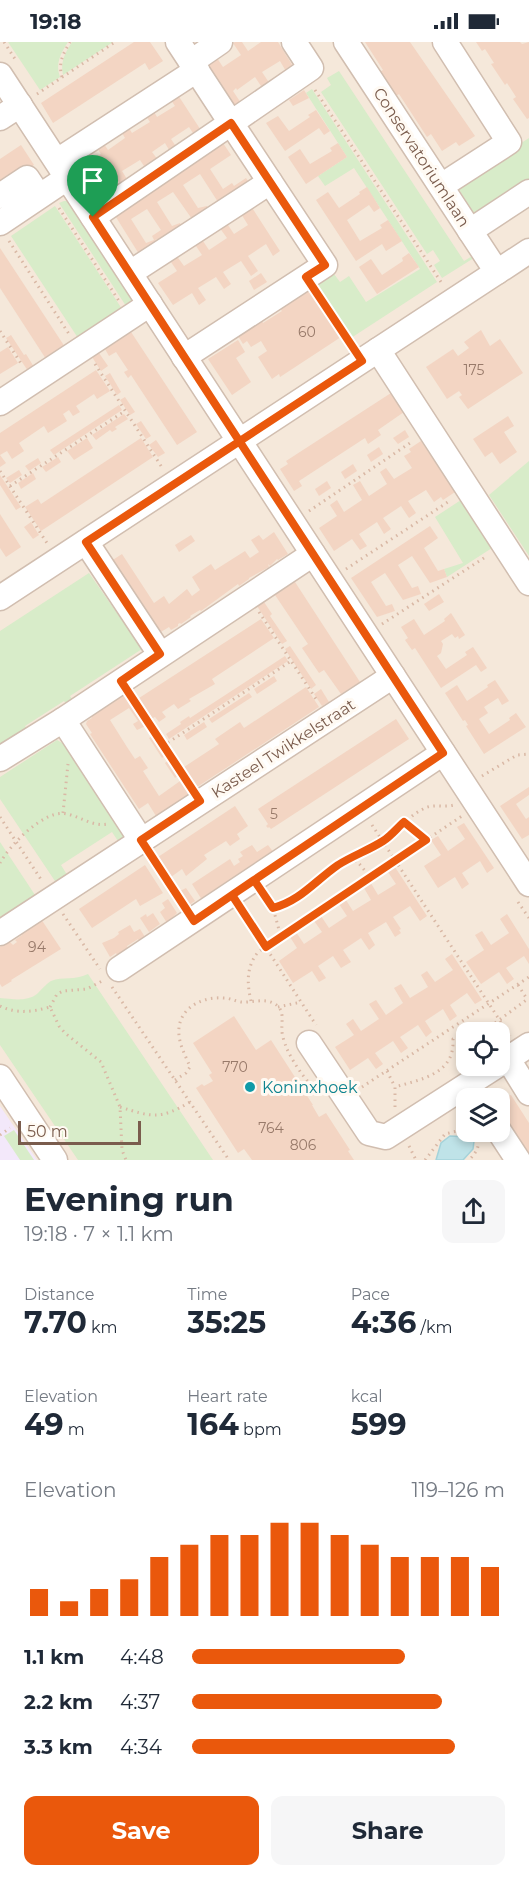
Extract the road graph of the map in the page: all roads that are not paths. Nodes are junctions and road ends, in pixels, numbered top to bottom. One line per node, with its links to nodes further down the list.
1 (220, 42): 5 (street)
2 (294, 42): 8 (street)
3 (346, 42): 11 (street, Conservatoriumlaan)
4 (445, 42): 11 (street)
5 (189, 58): 8 (street); 9 (street)
6 (0, 75): 7 (street)
7 (10, 112): 9 (street)
8 (231, 123): 10 (street); 14 (street)
9 (53, 182): 13 (street); 14 (street); 15 (street)
10 (270, 182): 19 (street); 22 (street)
11 (441, 186): 16 (street, Conservatoriumlaan)
12 (529, 192): 16 (street)
13 (0, 196)
14 (93, 217): 19 (street)
15 (3, 230)
16 (470, 231): 18 (street, Conservatoriumlaan)
17 (529, 251): 18 (street)
18 (497, 272): 21 (street)
19 (130, 273): 20 (street)
20 (140, 311): 22 (street); 23 (street)
21 (370, 355): 24 (street); 27 (street)
22 (184, 357): 24 (street)
23 (0, 403)
24 (239, 441): 25 (street); 26 (street)
25 (86, 542): 28 (street); 29 (street)
26 (313, 554): 29 (street); 30 (street)
27 (529, 583)
28 (3, 590)
29 (160, 654): 31 (street)
30 (393, 676): 32 (street); 34 (street, Kasteel Twikkelstraat)
31 (63, 720): 33 (street); 34 (street)
32 (443, 753): 35 (street); 37 (street)
33 (0, 759)
34 (141, 840): 36 (street, Kasteel Twikkelstraat)
35 (529, 884)
36 (0, 933)
37 (119, 969)
38 (309, 1043): 43 (street)
39 (511, 1057): 41 (street); 42 (street)
40 (0, 1077): 45 (street)
41 (475, 1088)
42 (529, 1093)
43 (456, 1100)
44 (506, 1142): 46 (street)
45 (55, 1160)
46 (518, 1160)

